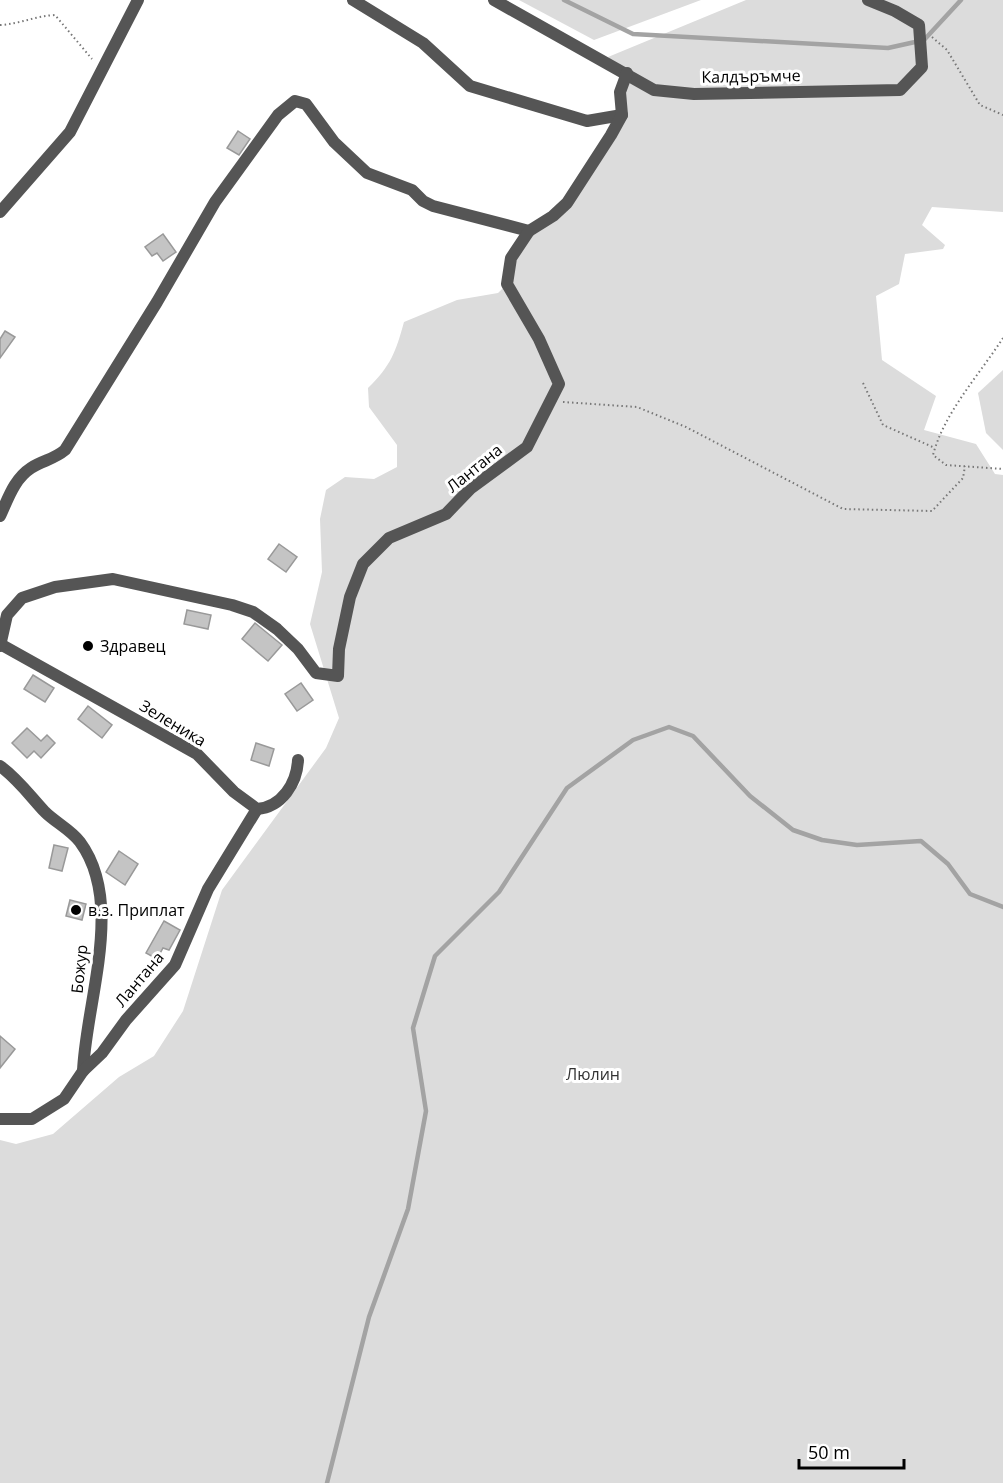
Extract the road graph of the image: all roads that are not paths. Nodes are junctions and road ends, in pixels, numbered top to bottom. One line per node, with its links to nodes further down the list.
1 (138, 0): 7 (street)
2 (352, 0): 6 (street)
3 (494, 0): 5 (street, Калдъръмче)
4 (868, 0): 5 (street, Калдъръмче)
5 (627, 73): 6 (street)
6 (622, 115): 8 (street)
7 (0, 212)
8 (529, 231): 9 (street); 11 (street)
9 (559, 384): 10 (street); 12 (street, Лантана)
10 (560, 402)
11 (0, 516)
12 (1, 645): 15 (street, Зеленика)
13 (298, 760): 15 (street)
14 (0, 766): 16 (street, Божур)
15 (257, 809): 16 (street, Лантана)
16 (83, 1071): 17 (street, Лантана)
17 (0, 1119)

